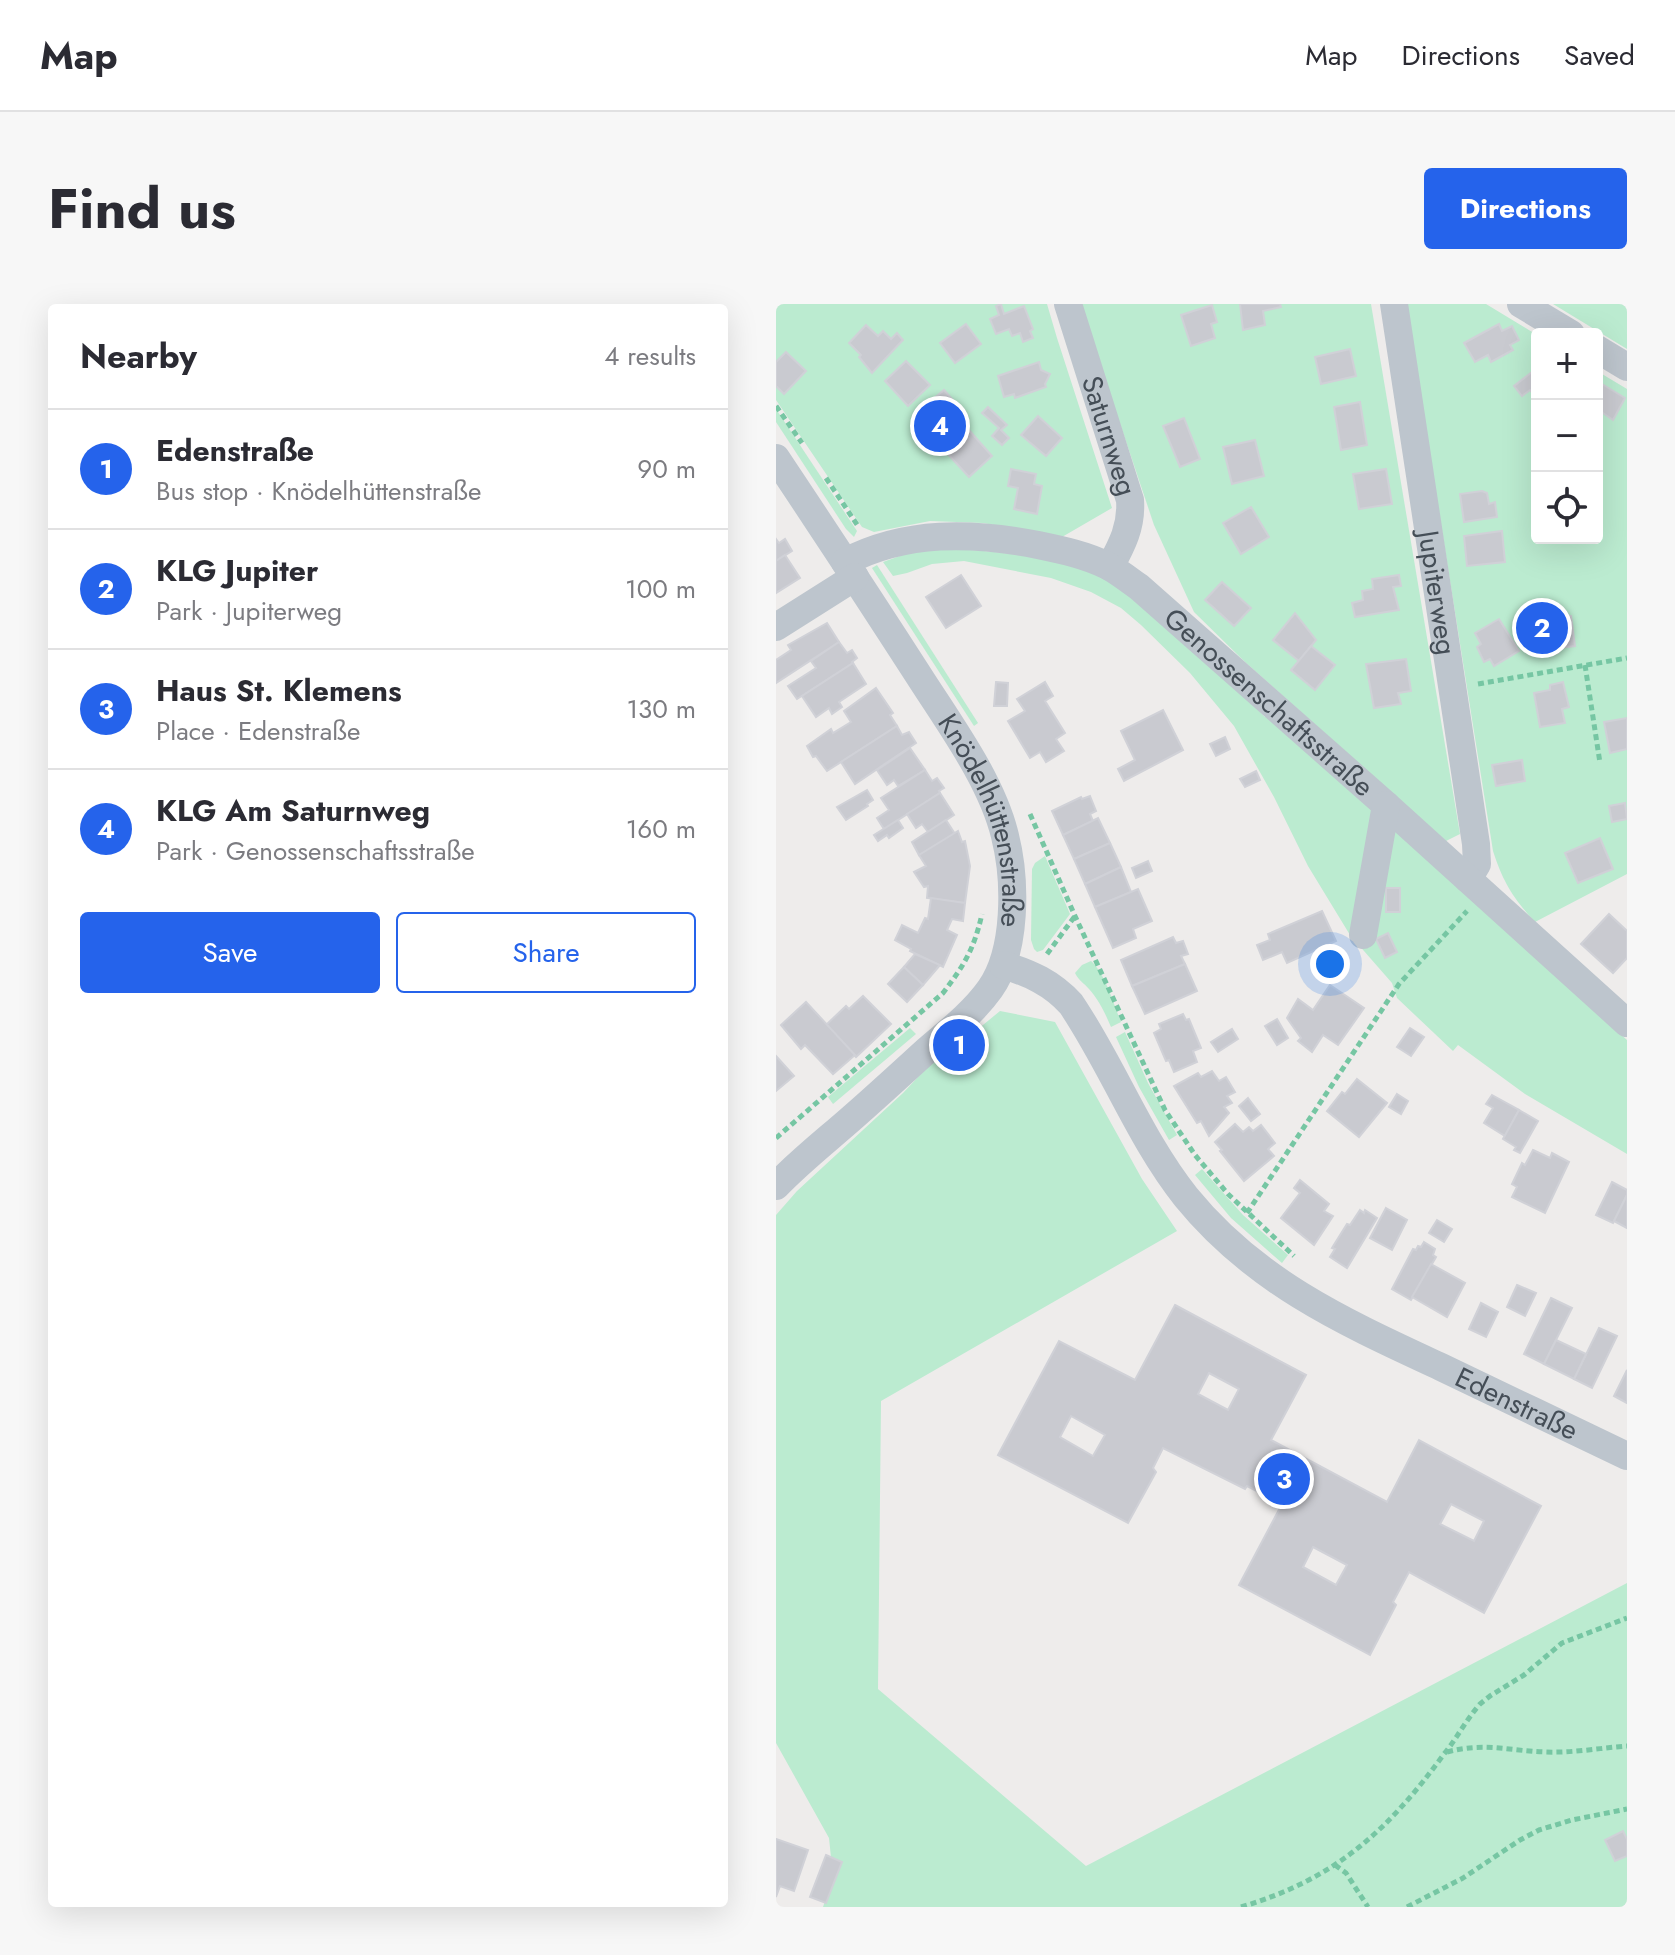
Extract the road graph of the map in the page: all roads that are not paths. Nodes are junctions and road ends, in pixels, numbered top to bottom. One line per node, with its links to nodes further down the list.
1 (1068, 304): 8 (street, Saturnweg)
2 (1394, 304): 12 (street, Jupiterweg)
3 (1521, 304): 4 (street)
4 (1561, 328)
5 (1603, 353): 6 (street)
6 (1627, 367)
7 (776, 458): 9 (street, Knödelhüttenstraße)
8 (1110, 567): 9 (street, Genossenschaftsstraße); 11 (street, Genossenschaftsstraße)
9 (850, 570): 10 (street, Genossenschaftsstraße); 14 (street, Knödelhüttenstraße)
10 (776, 627)
11 (1386, 805): 12 (street, Genossenschaftsstraße); 13 (street)
12 (1476, 886): 15 (street, Genossenschaftsstraße)
13 (1363, 935)
14 (1003, 965): 16 (street, Knödelhüttenstraße); 17 (street, Edenstraße)
15 (1627, 1023)
16 (776, 1186)
17 (1627, 1456)

